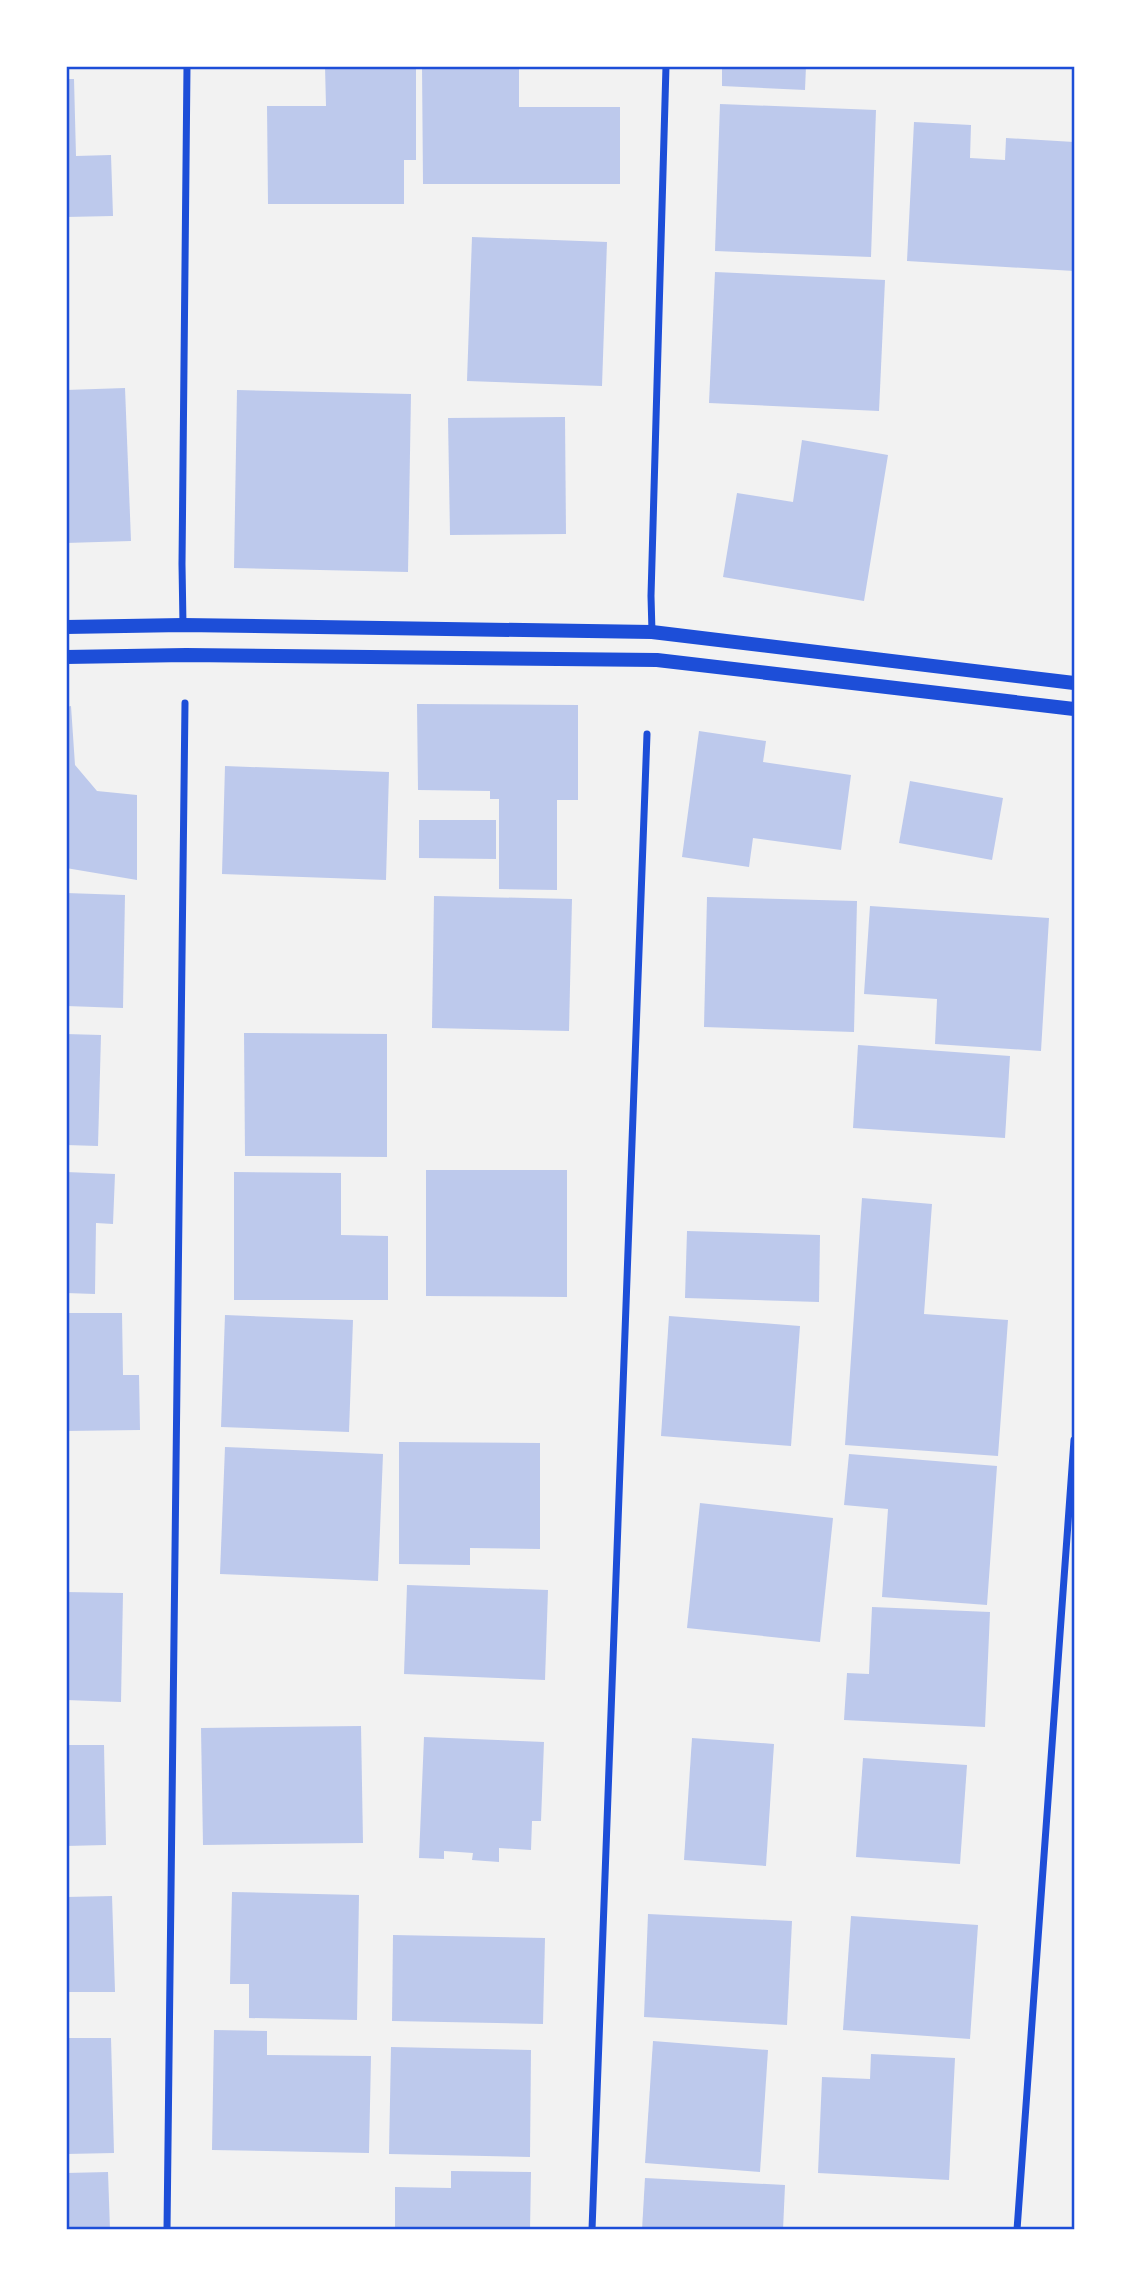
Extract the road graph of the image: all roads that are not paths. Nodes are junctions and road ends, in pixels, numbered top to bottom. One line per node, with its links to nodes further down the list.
1 (187, 66): 3 (street)
2 (666, 66): 5 (street)
3 (184, 625): 4 (main road); 5 (main road)
4 (66, 627)
5 (652, 632): 7 (main road)
6 (66, 657): 9 (main road)
7 (1074, 683)
8 (185, 703): 12 (street)
9 (1074, 709)
10 (646, 734): 13 (street)
11 (1074, 1440): 14 (street)
12 (167, 2230)
13 (592, 2230)
14 (1017, 2230)

